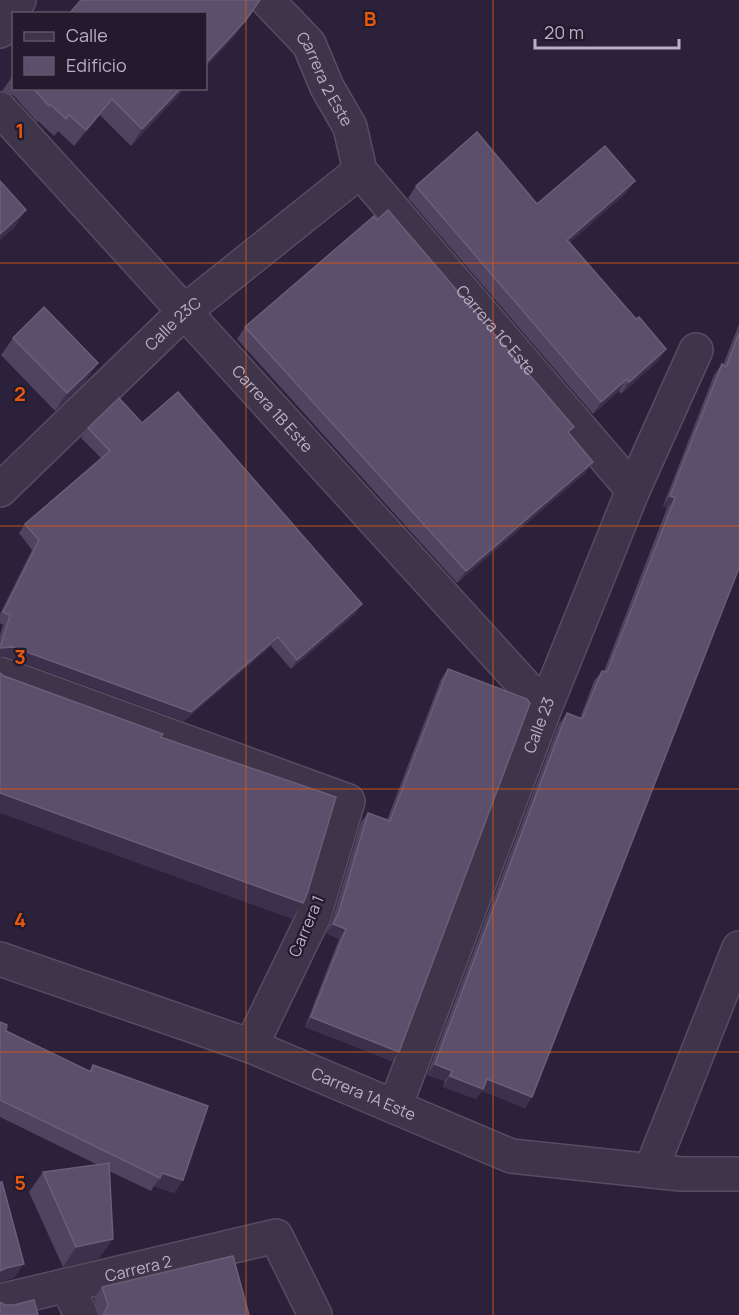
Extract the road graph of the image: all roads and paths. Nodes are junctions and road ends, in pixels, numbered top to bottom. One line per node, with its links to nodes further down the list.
1 (19, 0): 3 (street)
2 (267, 0): 5 (street, Carrera 2 Este)
3 (0, 31)
4 (0, 109): 6 (street, Carrera 1B Este)
5 (360, 171): 6 (street, Calle 23C); 9 (street, Carrera 1C Este)
6 (185, 311): 8 (street, Calle 23C); 11 (street, Carrera 1B Este)
7 (696, 350): 9 (street, Calle 23)
8 (0, 490)
9 (633, 490): 11 (street, Calle 23)
10 (0, 674): 14 (street, Carrera 1)
11 (545, 708): 15 (street, Calle 23)
12 (739, 948): 16 (street)
13 (0, 959): 14 (street, Carrera 1A Este)
14 (250, 1046): 15 (street, Carrera 1A Este)
15 (395, 1107): 16 (street, Carrera 1A Este)
16 (651, 1170): 17 (street, Carrera 1A Este)
17 (739, 1174)
18 (67, 1285): 19 (street, Carrera 2); 20 (street); 21 (street, Carrera 2)
19 (0, 1301)
20 (81, 1315)
21 (315, 1315)

